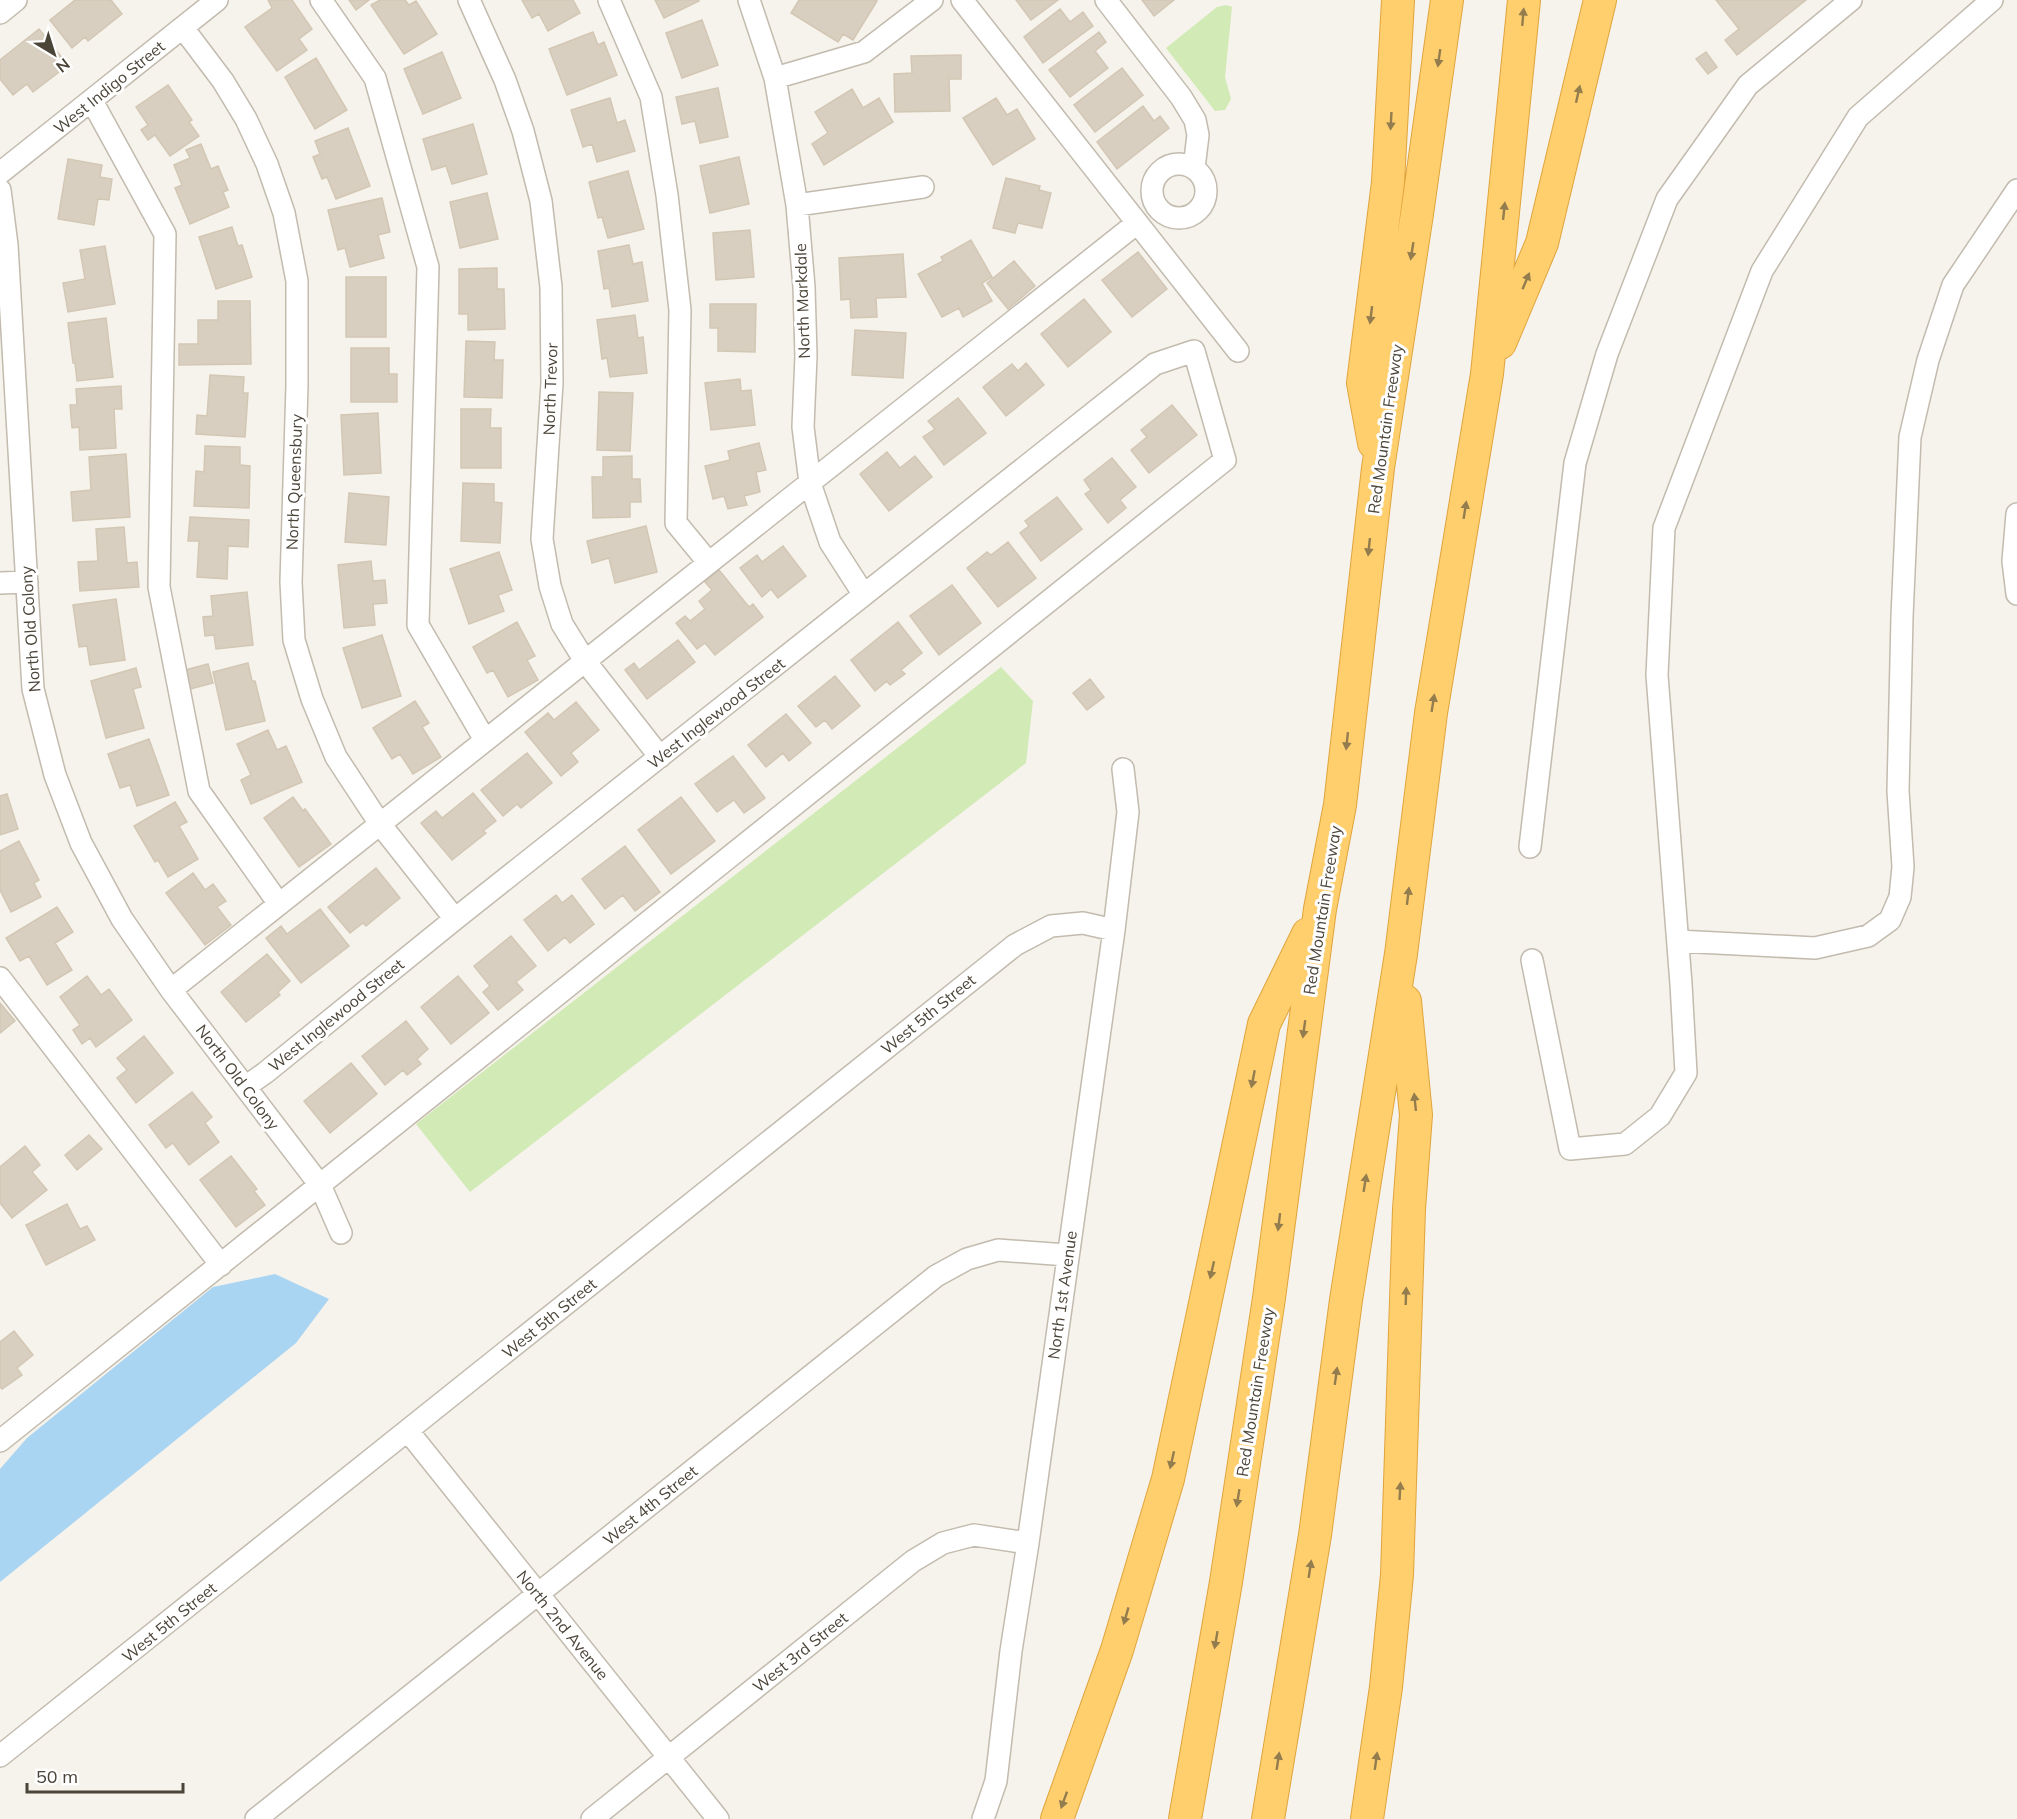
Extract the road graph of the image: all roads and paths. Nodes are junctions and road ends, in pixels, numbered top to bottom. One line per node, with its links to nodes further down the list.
1 (16, 0): 16 (street)
2 (217, 0): 17 (street, West Indigo Street)
3 (321, 0): 38 (street)
4 (469, 0): 37 (street, North Trevor)
5 (609, 0): 32 (street)
6 (749, 0): 18 (street, North Markdale)
7 (932, 0): 18 (street)
8 (962, 0): 26 (street)
9 (1106, 0): 20 (street)
10 (1398, 0): 29 (highway, one-way to 29)
11 (1447, 0): 29 (highway, Red Mountain Freeway, one-way to 29)
12 (1524, 0): 28 (highway, one-way to 12)
13 (1600, 0): 28 (highway, one-way to 13)
14 (1851, 0): 42 (street)
15 (1992, 0): 47 (street)
16 (0, 13)
17 (183, 28): 19 (street, West Indigo Street); 41 (street, North Queensbury)
18 (775, 78): 25 (street, North Markdale)
19 (92, 101): 21 (street, West Indigo Street); 43 (street)
20 (1194, 168)
21 (0, 173)
22 (923, 187): 25 (street)
23 (0, 190): 33 (street, North Old Colony)
24 (2017, 190): 47 (street)
25 (797, 206): 30 (street, North Markdale)
26 (1137, 223): 27 (street); 30 (street)
27 (1238, 351)
28 (1487, 374): 48 (highway, one-way to 28)
29 (1378, 468): 44 (highway, Red Mountain Freeway, one-way to 44)
30 (810, 483): 32 (street); 36 (street, North Markdale)
31 (2017, 514): 35 (street)
32 (709, 563): 37 (street)
33 (27, 582): 34 (street); 51 (street, North Old Colony)
34 (0, 583)
35 (2017, 594)
36 (864, 595): 39 (street, West Inglewood Street); 53 (street, West Inglewood Street)
37 (585, 661): 38 (street); 39 (street, North Trevor)
38 (485, 740): 41 (street)
39 (660, 757): 45 (street, West Inglewood Street)
40 (1123, 769): 46 (street, North 1st Avenue)
41 (380, 824): 43 (street); 45 (street, North Queensbury)
42 (1530, 847)
43 (279, 904): 51 (street)
44 (1320, 909): 67 (highway, one-way to 67); 68 (highway, Red Mountain Freeway, one-way to 68)
45 (455, 918): 52 (street, West Inglewood Street)
46 (1114, 930): 55 (street, North 1st Avenue); 57 (street, West 5th Street)
47 (1678, 941): 49 (street)
48 (1401, 954): 69 (highway, one-way to 48); 70 (highway, one-way to 48)
49 (1532, 960)
50 (0, 978): 56 (street)
51 (171, 990): 52 (street, North Old Colony)
52 (245, 1087): 53 (street, North Old Colony)
53 (320, 1185): 54 (street, North Old Colony); 56 (street)
54 (341, 1233)
55 (1068, 1255): 59 (street, North 1st Avenue); 60 (street, West 4th Street)
56 (221, 1265): 58 (street)
57 (408, 1431): 60 (street, North 2nd Avenue); 61 (street, West 5th Street)
58 (0, 1441)
59 (1028, 1543): 62 (street, West 3rd Street); 66 (street, North 1st Avenue)
60 (538, 1594): 62 (street, North 2nd Avenue); 63 (street, West 4th Street)
61 (0, 1756)
62 (669, 1758): 64 (street, West 3rd Street); 65 (street, North 2nd Avenue)
63 (256, 1819)
64 (592, 1819)
65 (718, 1819)
66 (984, 1819)
67 (1057, 1819)
68 (1185, 1819)
69 (1268, 1819)
70 (1367, 1819)

